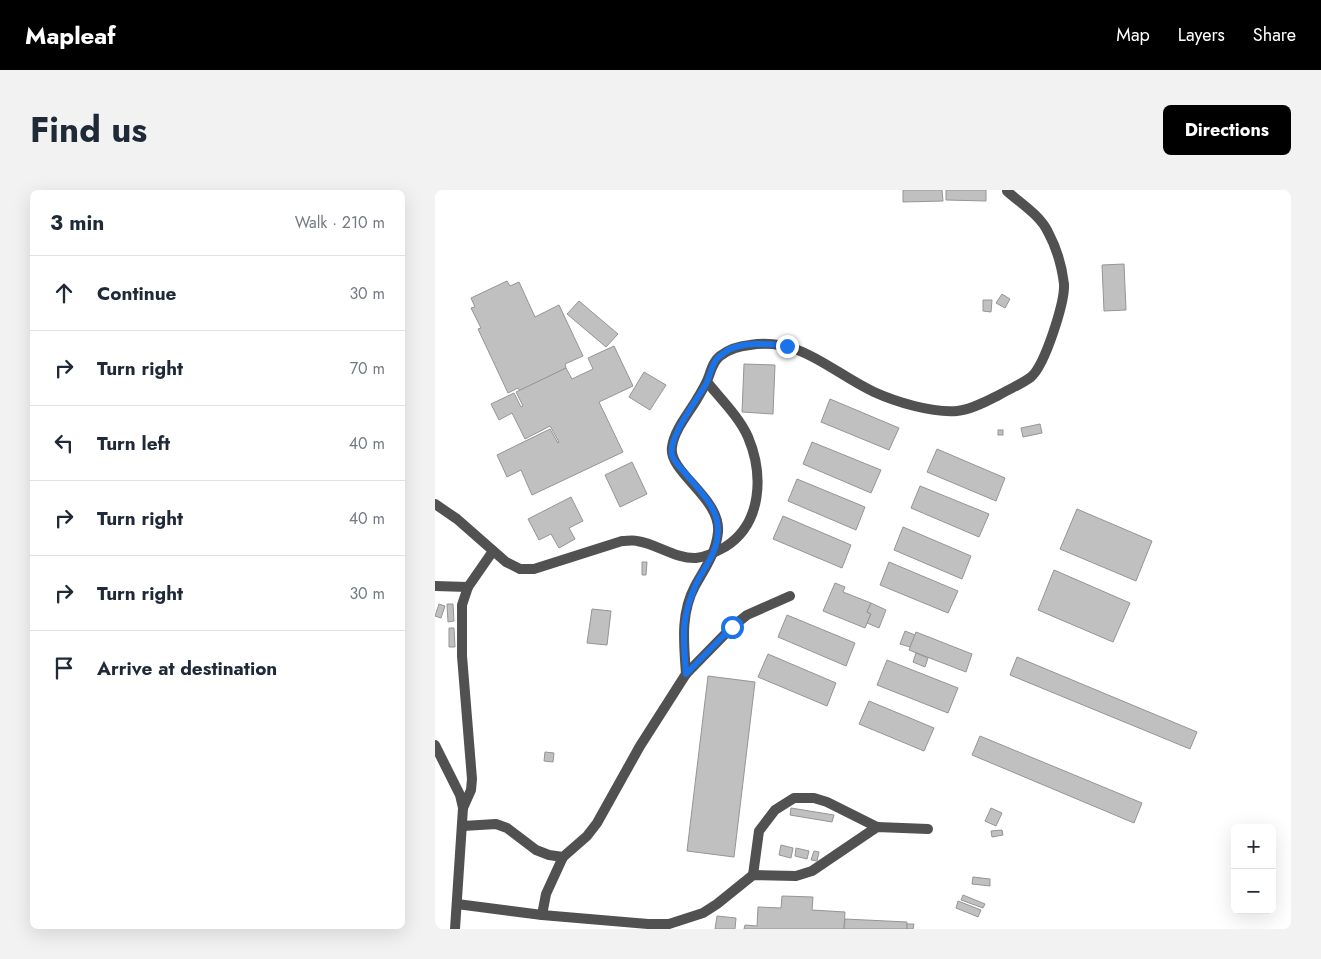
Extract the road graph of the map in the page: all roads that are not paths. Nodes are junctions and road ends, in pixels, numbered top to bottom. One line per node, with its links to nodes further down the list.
1 (1007, 191): 2 (street)
2 (707, 382): 5 (street); 5 (street)
3 (435, 504): 4 (street)
4 (493, 551): 5 (street); 7 (street)
5 (714, 553): 9 (street)
6 (435, 586): 7 (street)
7 (468, 587): 11 (street)
8 (790, 596): 9 (street)
9 (686, 674): 15 (street)
10 (435, 745): 11 (street)
11 (463, 808): 12 (street)
12 (463, 826): 15 (street); 17 (street)
13 (877, 827): 14 (street); 16 (street); 16 (street)
14 (928, 829)
15 (563, 857): 18 (street)
16 (753, 875): 18 (street)
17 (457, 904): 18 (street); 19 (street)
18 (542, 915)
19 (455, 929)

